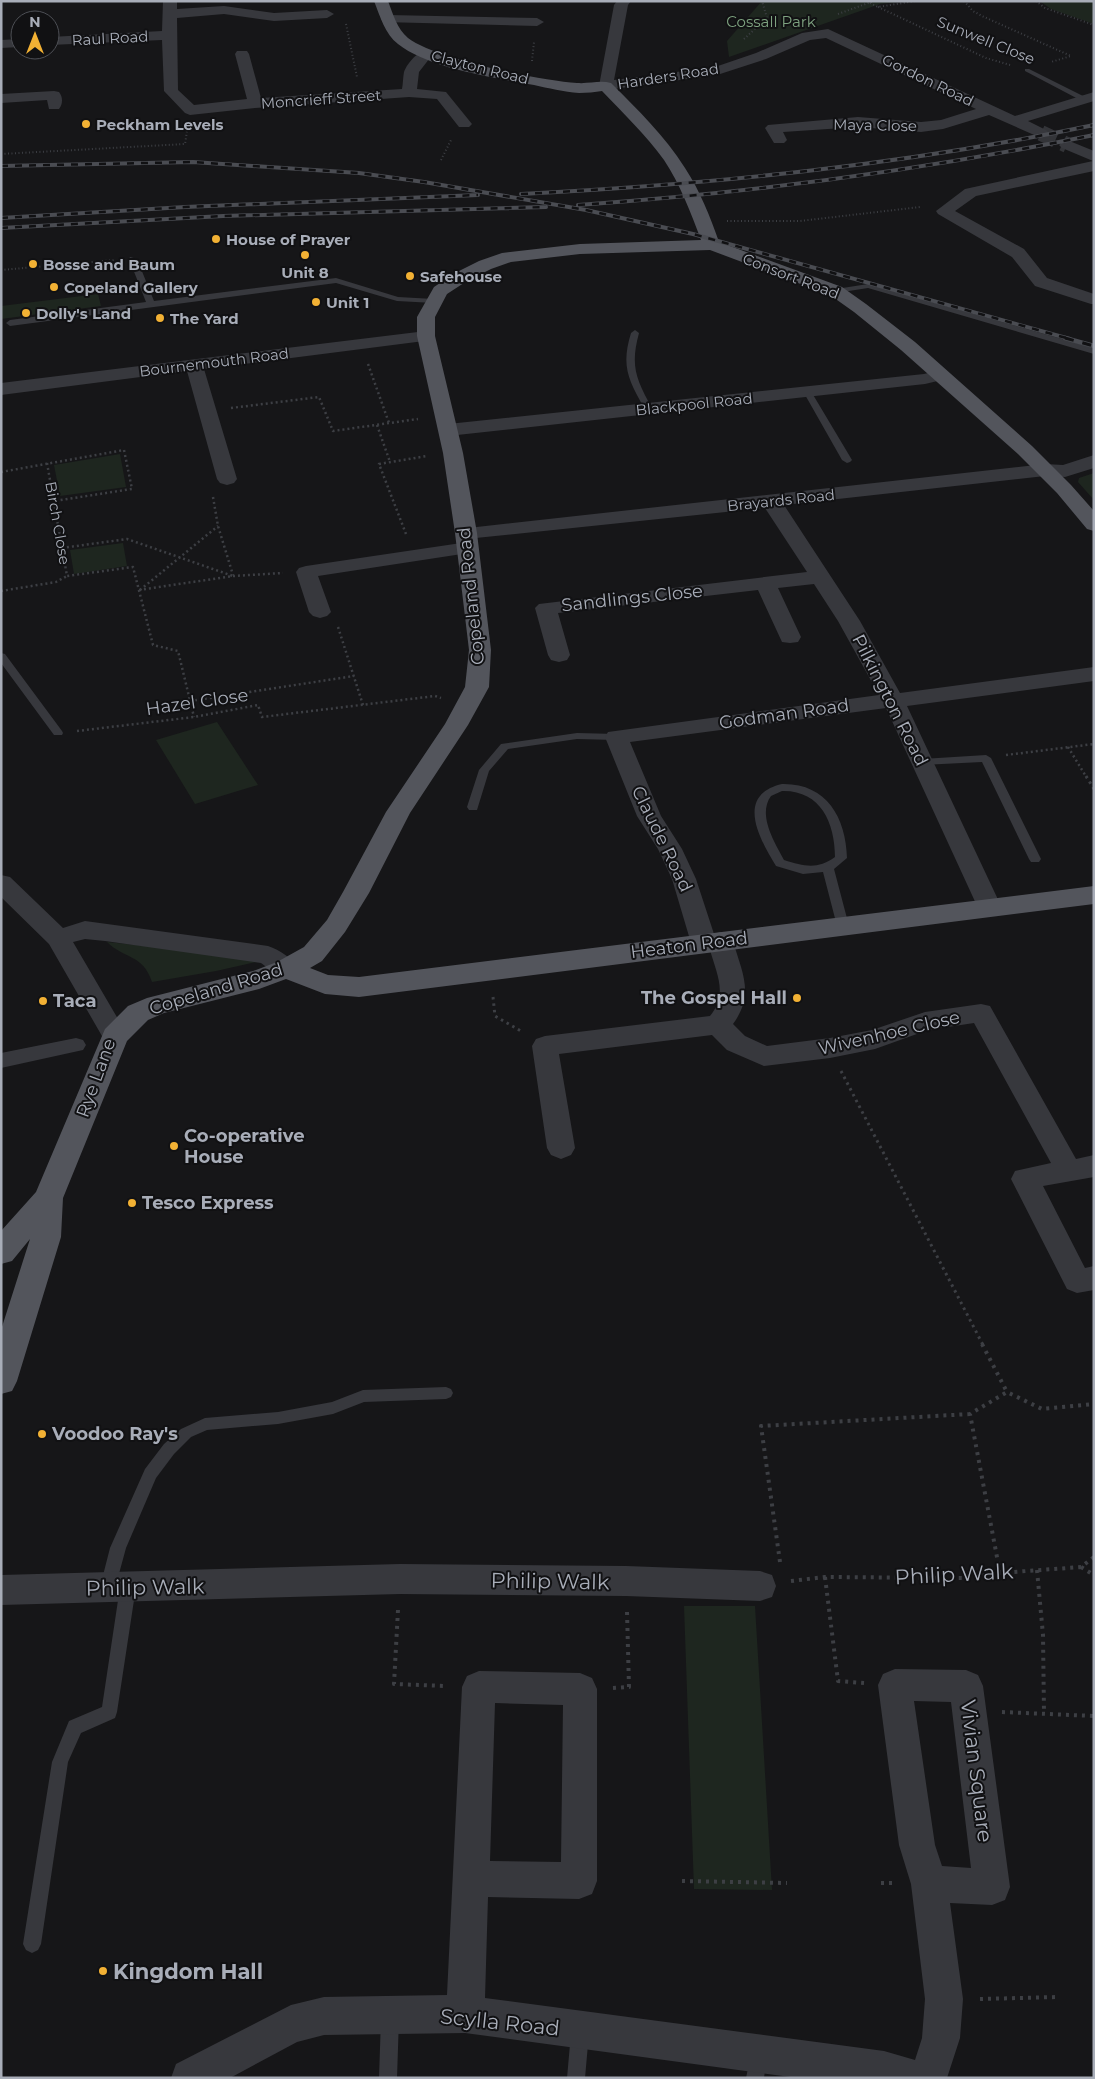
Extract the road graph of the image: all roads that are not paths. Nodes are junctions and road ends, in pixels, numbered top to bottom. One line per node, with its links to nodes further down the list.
1 (381, 1): 5 (main road, Clayton Road)
2 (624, 1): 13 (street)
3 (170, 7): 4 (street); 8 (street)
4 (327, 14)
5 (388, 19): 6 (street); 11 (main road, Clayton Road)
6 (537, 22)
7 (814, 33): 13 (street, Harders Road); 19 (street, Gordon Road)
8 (169, 34): 9 (street, Raul Road); 17 (street, Moncrieff Street)
9 (60, 40)
10 (242, 54): 17 (street)
11 (426, 54): 13 (main road, Clayton Road); 14 (street)
12 (1027, 70): 15 (lane, Sunwell Close)
13 (606, 86): 27 (main road)
14 (409, 93): 17 (street, Moncrieff Street); 21 (street, Moncrieff Street)
15 (1089, 97): 20 (street)
16 (1, 99): 18 (street)
17 (255, 103)
18 (54, 106)
19 (990, 110): 20 (street, Gordon Road); 23 (street, Maya Close)
20 (1013, 121): 22 (street, Gordon Road)
21 (464, 124)
22 (1042, 133)
23 (779, 140)
24 (1067, 145): 25 (street)
25 (1094, 158)
26 (1094, 166): 30 (street)
27 (712, 246): 29 (main road, Consort Road); 31 (main road, Copeland Road)
28 (133, 259): 32 (lane)
29 (836, 291): 36 (lane); 38 (main road, Consort Road)
30 (1091, 299)
31 (434, 301): 32 (lane); 35 (main road, Copeland Road)
32 (151, 304): 33 (lane)
33 (10, 323)
34 (635, 333): 41 (lane)
35 (426, 336): 37 (street, Bournemouth Road); 42 (main road, Copeland Road)
36 (1094, 351)
37 (194, 365): 39 (street, Bournemouth Road); 46 (street)
38 (940, 375): 40 (street, Blackpool Road); 45 (main road, Consort Road)
39 (1, 389)
40 (808, 393): 41 (street, Blackpool Road); 43 (lane)
41 (648, 408): 42 (street, Blackpool Road)
42 (446, 422): 49 (main road, Copeland Road)
43 (847, 460)
44 (1094, 461): 45 (street, Brayards Road)
45 (1045, 470): 47 (street, Brayards Road); 48 (main road, Consort Road)
46 (227, 478)
47 (772, 501): 49 (street, Brayards Road); 50 (street, Pilkington Road)
48 (1094, 525)
49 (467, 540): 52 (street); 70 (main road, Copeland Road)
50 (819, 578): 51 (street, Sandlings Close); 57 (street, Pilkington Road)
51 (766, 584): 53 (street); 54 (street, Sandlings Close)
52 (320, 612)
53 (790, 637)
54 (559, 655)
55 (1, 656): 58 (lane)
56 (1094, 674): 57 (street, Godman Road)
57 (893, 700): 59 (street, Godman Road); 60 (street, Pilkington Road)
58 (58, 733)
59 (616, 737): 61 (lane, Godman Road); 69 (street, Claude Road)
60 (922, 762): 62 (lane); 66 (street, Pilkington Road)
61 (473, 807)
62 (1035, 859)
63 (828, 868): 63 (lane); 67 (lane)
64 (1, 883): 68 (street, Rye Lane)
65 (1094, 895): 66 (main road, Heaton Road)
66 (990, 908): 67 (main road, Heaton Road)
67 (844, 926): 69 (main road, Heaton Road)
68 (58, 938): 70 (street); 72 (street, Rye Lane)
69 (712, 942): 70 (main road, Heaton Road); 71 (street)
70 (286, 970): 72 (main road, Copeland Road)
71 (718, 1025): 75 (street); 76 (street, Wivenhoe Close)
72 (116, 1036): 77 (main road, Rye Lane)
73 (76, 1045): 74 (street)
74 (1, 1061)
75 (561, 1148)
76 (1081, 1168): 79 (street, Wivenhoe Close)
77 (48, 1198): 78 (main road, Rye Lane); 80 (main road, Rye Lane)
78 (1, 1252)
79 (1094, 1278)
80 (4, 1358)
81 (446, 1393): 83 (lane)
82 (771, 1584): 83 (street, Philip Walk)
83 (118, 1588): 84 (street, Philip Walk); 87 (lane)
84 (1, 1590)
85 (471, 1879): 85 (street); 88 (street)
86 (929, 1884): 86 (street, Vivian Square); 96 (street)
87 (32, 1944)
88 (465, 2014): 89 (street, Scylla Road); 90 (street, Scylla Road)
89 (390, 2016): 92 (street, Scylla Road); 93 (lane)
90 (580, 2030): 91 (street, Scylla Road); 94 (lane, Scylla Road)
91 (757, 2065): 95 (street, Scylla Road)
92 (190, 2078)
93 (388, 2078)
94 (576, 2078)
95 (912, 2078)
96 (928, 2078)

